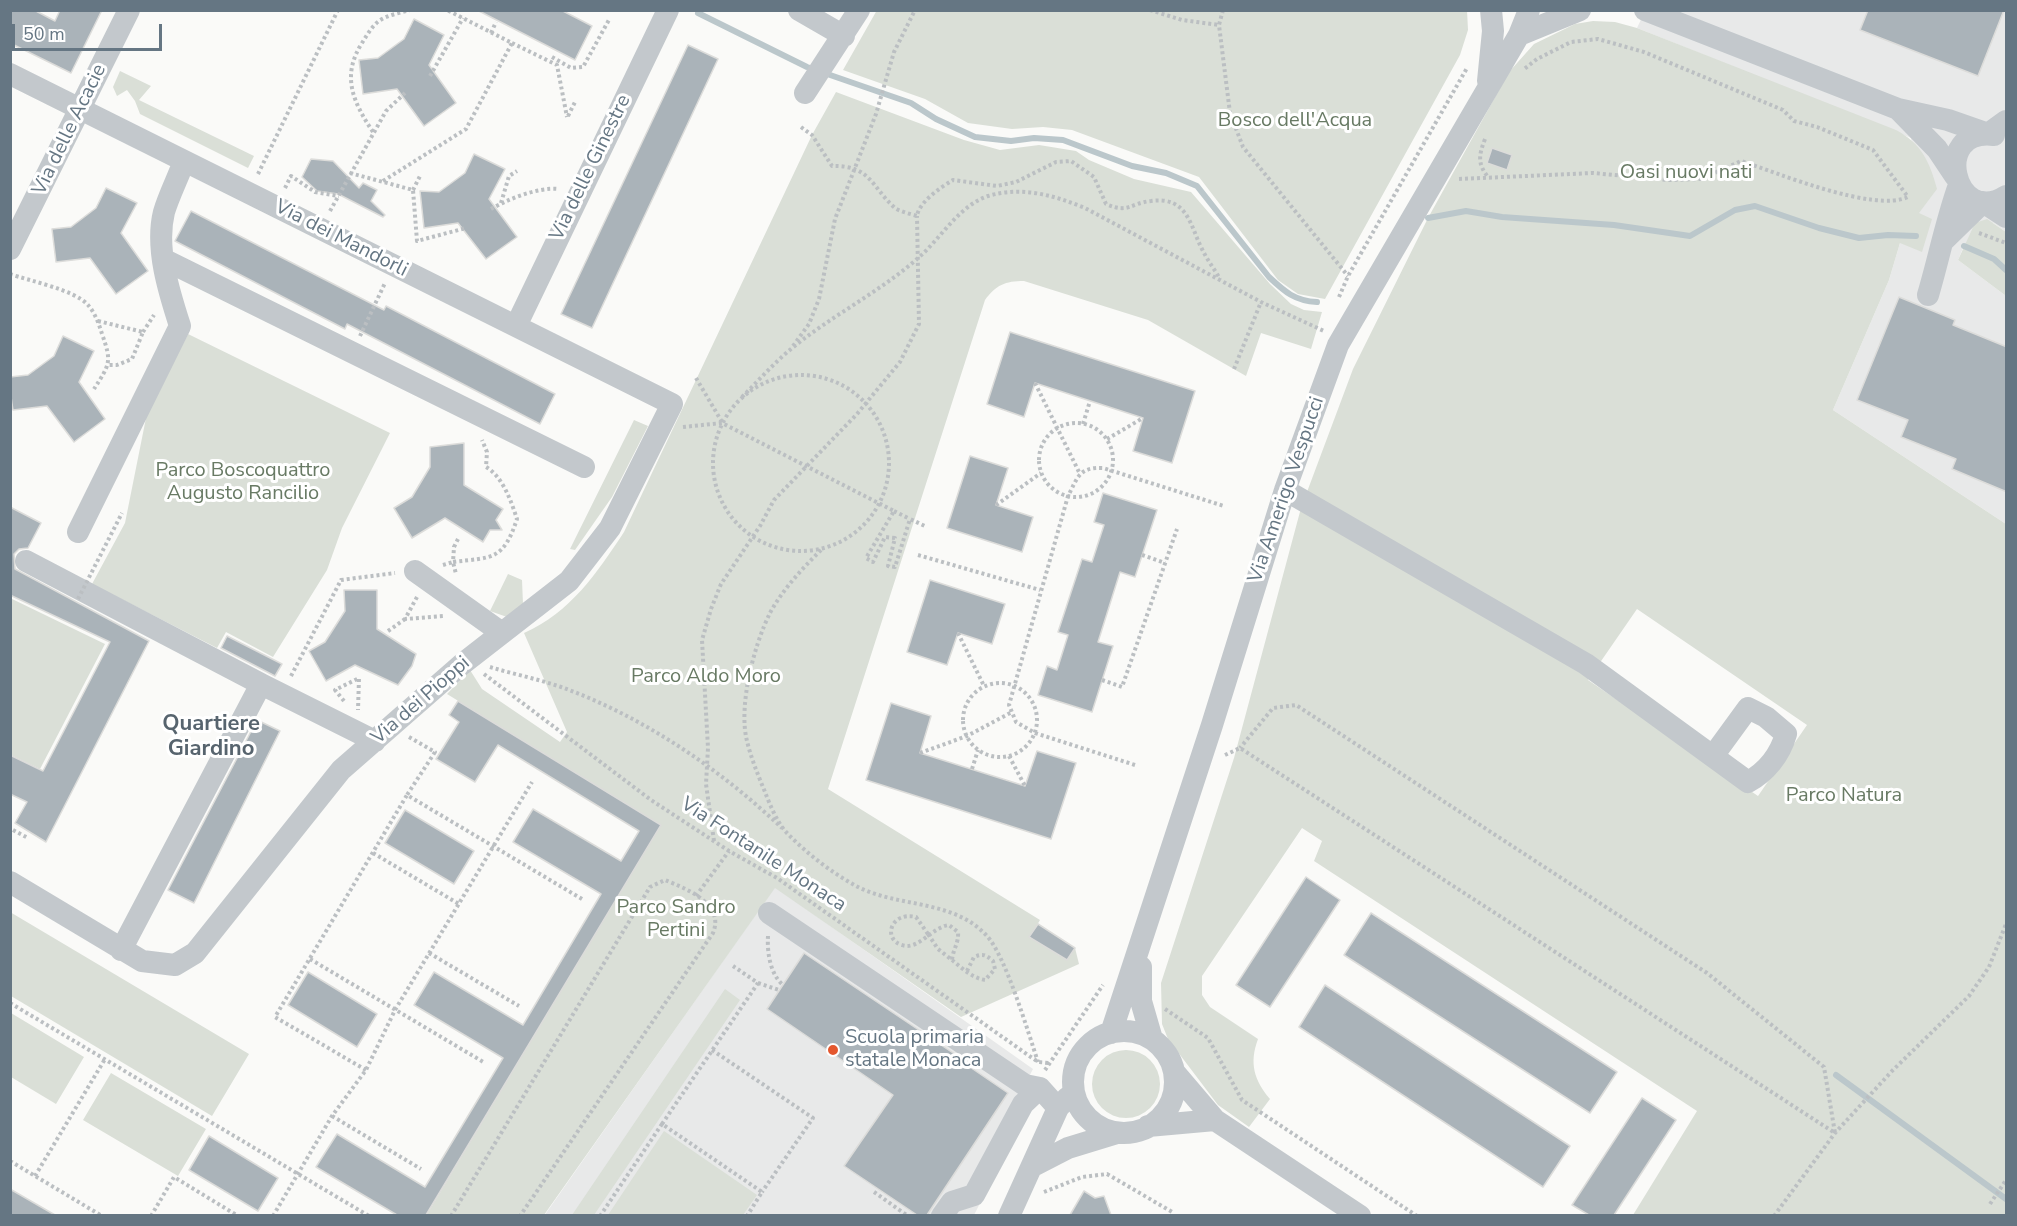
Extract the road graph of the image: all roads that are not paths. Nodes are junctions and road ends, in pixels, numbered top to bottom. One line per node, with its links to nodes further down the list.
1 (129, 10): 14 (street, Via delle Acacie)
2 (668, 10): 26 (street, Via delle Ginestre)
3 (799, 10): 10 (street)
4 (859, 10): 10 (street)
5 (1491, 10): 12 (street)
6 (1529, 10): 9 (street, Via Amerigo Vespucci)
7 (1580, 10): 9 (street)
8 (1645, 10): 15 (street)
9 (1519, 34): 12 (street, Via Amerigo Vespucci)
10 (844, 36): 13 (street)
11 (10, 74): 14 (street, Via dei Mandorli)
12 (1488, 84): 29 (street, Via Amerigo Vespucci)
13 (805, 93)
14 (80, 109): 17 (street, Via dei Mandorli); 23 (street, Via delle Acacie)
15 (1898, 109): 16 (street); 18 (street)
16 (2000, 131): 18 (street)
17 (184, 161): 24 (street); 26 (street, Via dei Mandorli)
18 (1957, 180): 20 (street); 22 (street)
19 (2007, 196): 20 (street)
20 (1983, 202): 21 (street); 22 (street)
21 (2007, 217)
22 (1944, 240): 25 (street)
23 (10, 249)
24 (163, 259): 28 (street); 30 (street)
25 (1928, 295)
26 (516, 326): 27 (street, Via dei Mandorli)
27 (672, 404): 33 (street, Via dei Pioppi)
28 (584, 467)
29 (1285, 490): 36 (street); 40 (street, Via Amerigo Vespucci)
30 (78, 532)
31 (26, 561): 34 (street)
32 (414, 571): 33 (street)
33 (502, 633): 35 (street, Via dei Pioppi)
34 (261, 684): 35 (street); 39 (street)
35 (375, 741): 39 (street, Via dei Pioppi)
36 (1713, 756)
37 (10, 882): 39 (street)
38 (769, 913): 44 (street)
39 (121, 950)
40 (1133, 999): 41 (street, Via Amerigo Vespucci); 42 (street, Via Amerigo Vespucci)
41 (1111, 1032): 42 (street); 45 (street)
42 (1152, 1039): 43 (street, Via Amerigo Vespucci)
43 (1175, 1073): 47 (street, Via Amerigo Vespucci); 48 (street)
44 (1040, 1088): 46 (street); 52 (street)
45 (1073, 1090): 46 (street); 49 (street)
46 (1058, 1108): 50 (street)
47 (1215, 1120): 48 (street); 53 (street, Via Amerigo Vespucci)
48 (1148, 1126): 49 (street)
49 (1117, 1133): 50 (street)
50 (1035, 1165): 51 (street)
51 (1011, 1212)
52 (942, 1215)
53 (1360, 1215)

